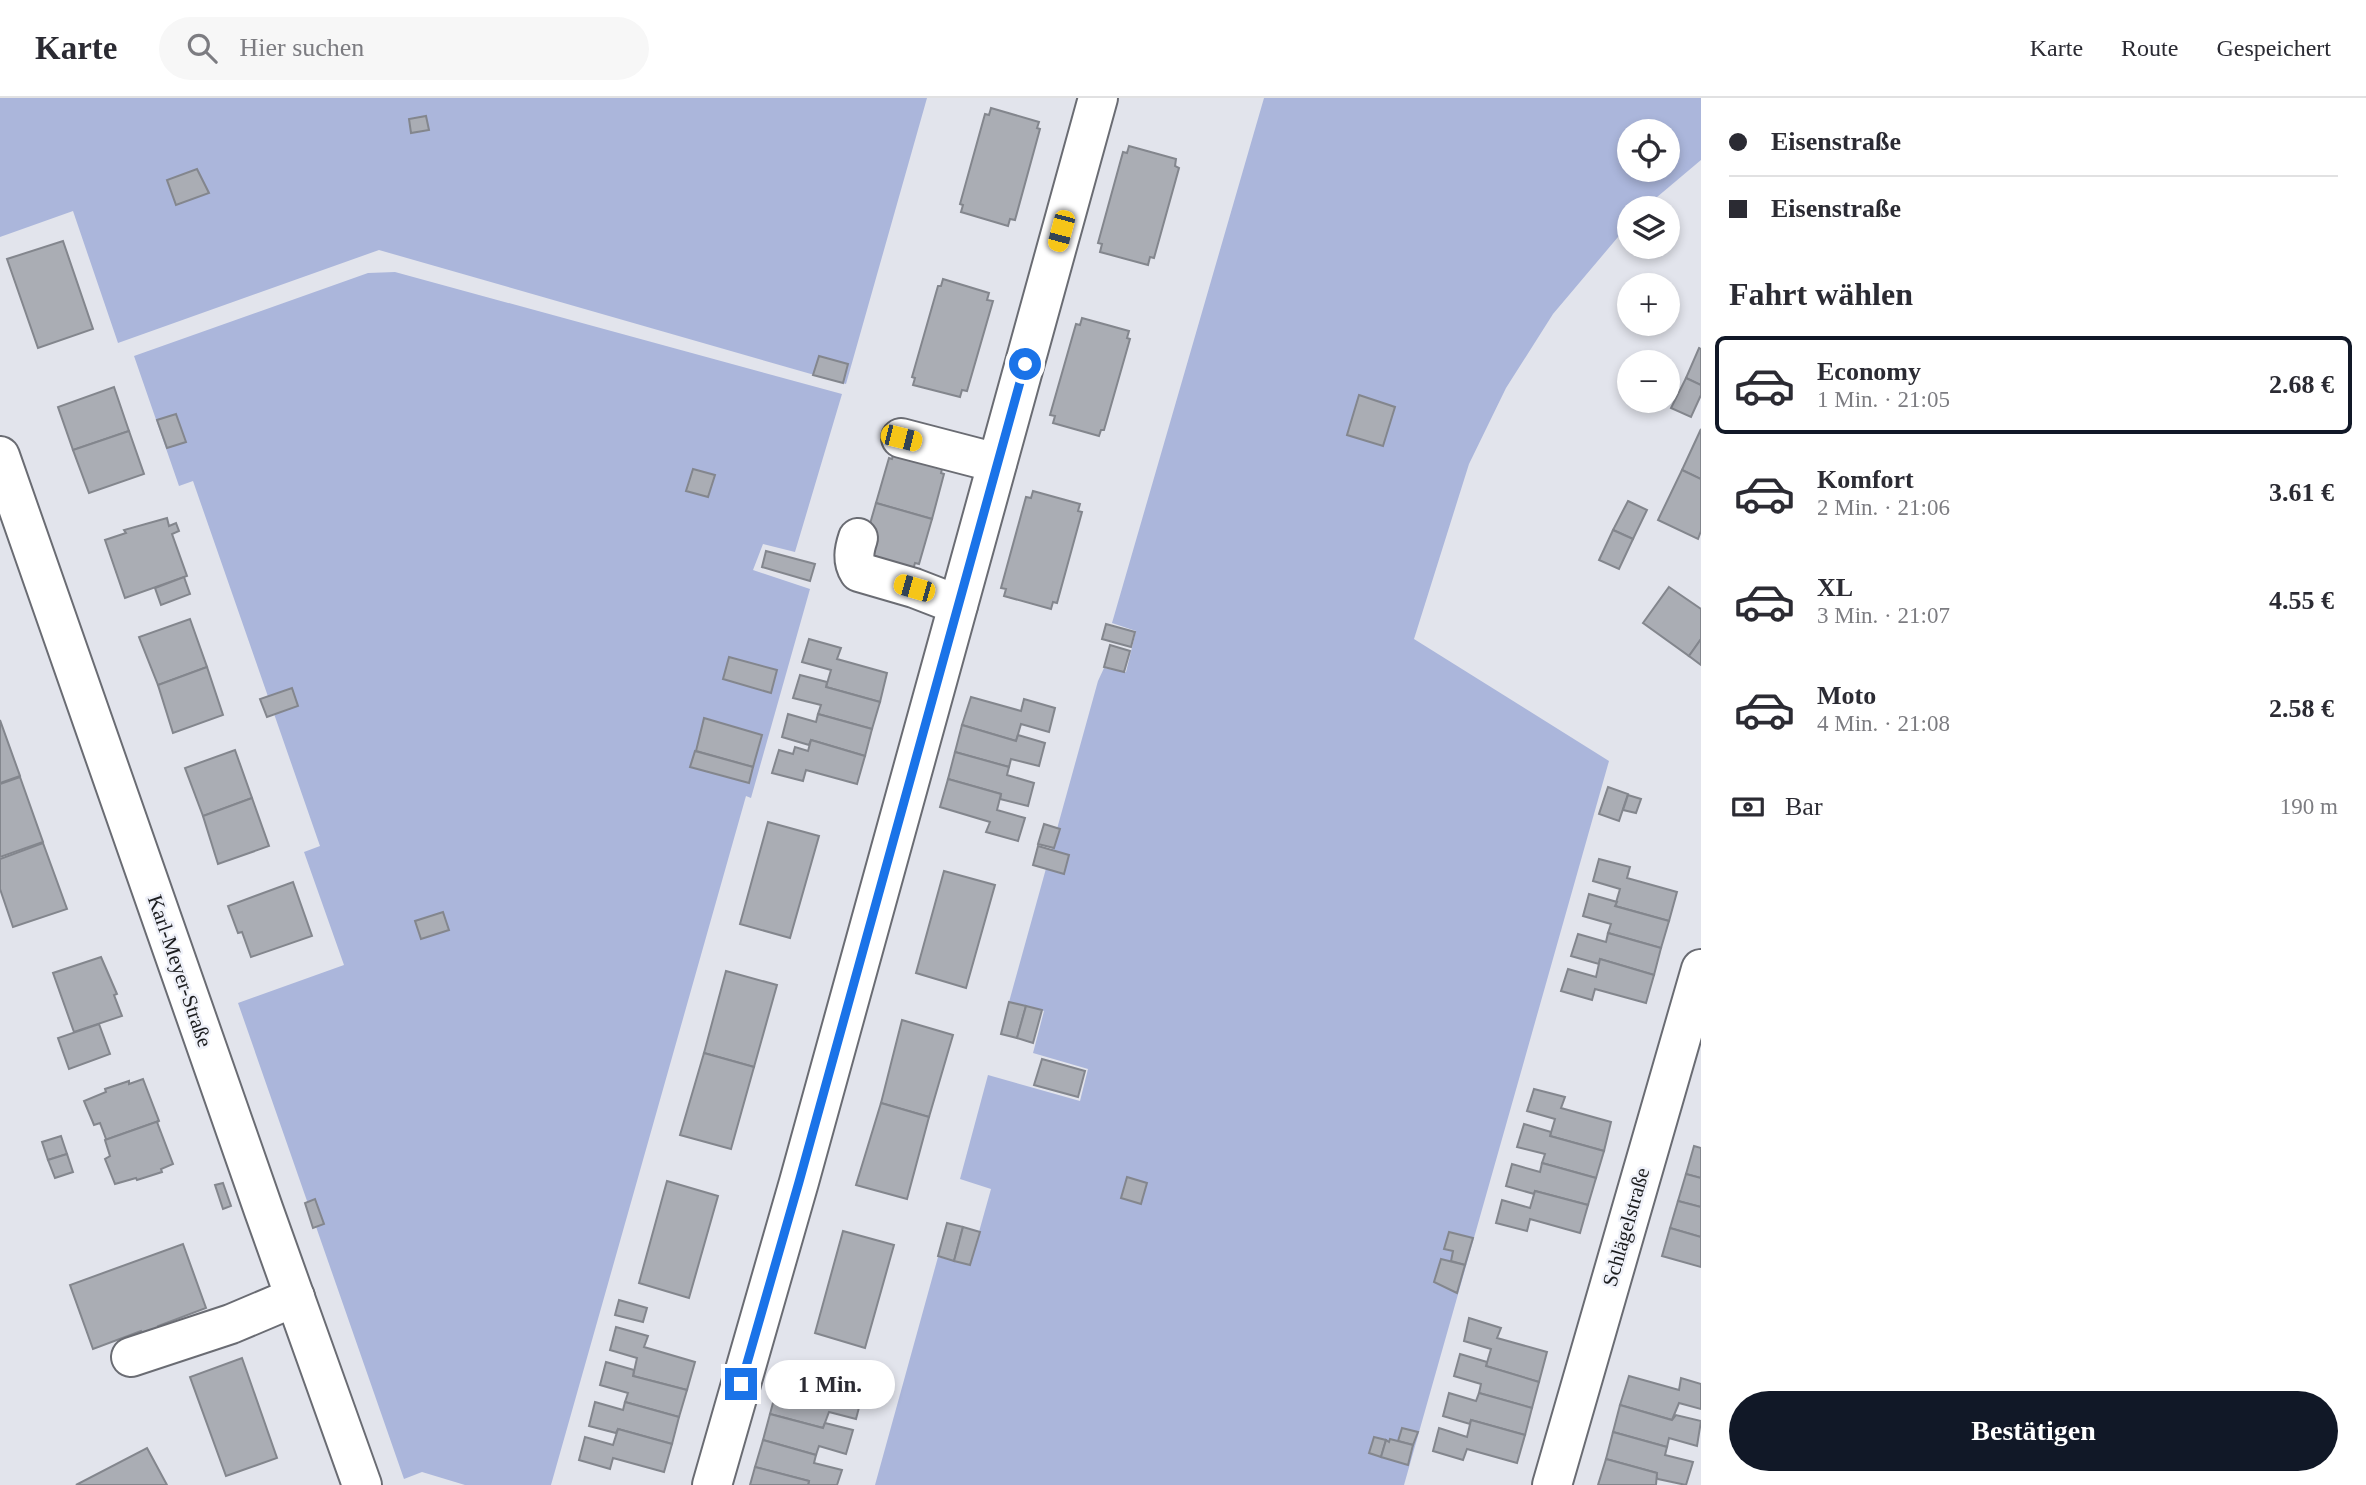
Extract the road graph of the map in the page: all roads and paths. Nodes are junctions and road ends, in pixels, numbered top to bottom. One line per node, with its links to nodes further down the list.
1 (1098, 98): 4 (street)
2 (901, 438): 4 (street)
3 (0, 456): 8 (street, Karl-Meyer-Straße)
4 (997, 463): 6 (street)
5 (858, 538): 6 (street)
6 (958, 605): 11 (street)
7 (1701, 969): 12 (street, Schlägelstraße)
8 (295, 1297): 9 (street); 10 (street, Karl-Meyer-Straße)
9 (131, 1357)
10 (362, 1485)
11 (712, 1485)
12 (1552, 1485)

